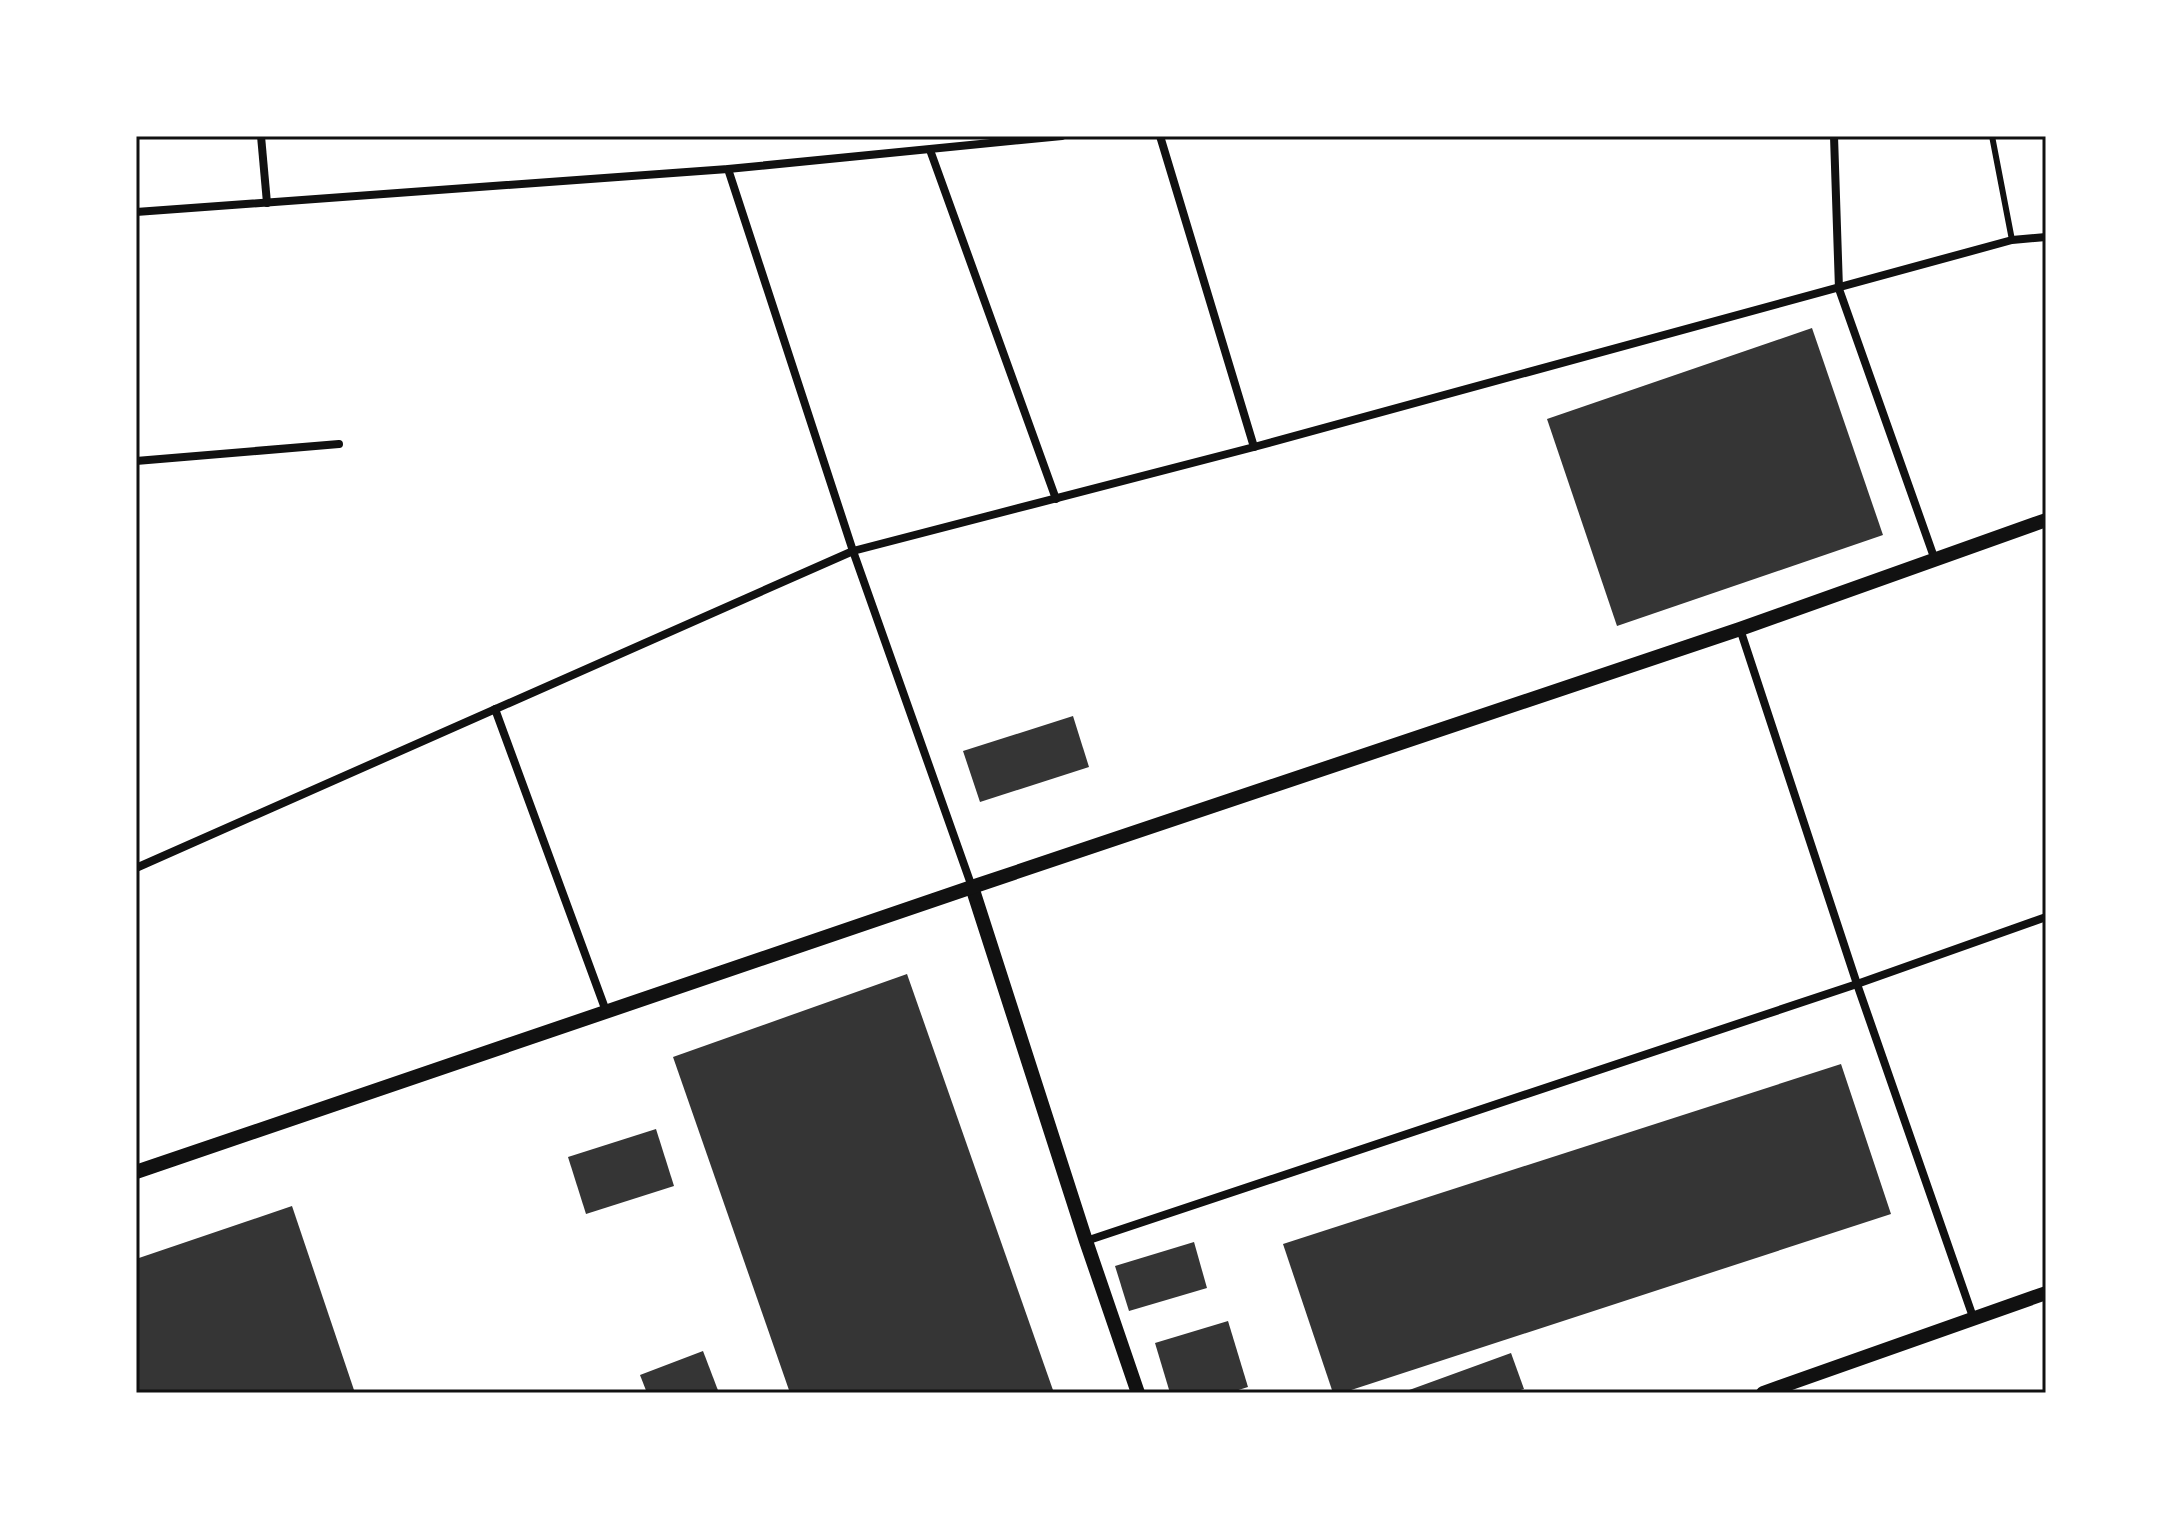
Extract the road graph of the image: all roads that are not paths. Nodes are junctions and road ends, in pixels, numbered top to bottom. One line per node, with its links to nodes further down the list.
1 (261, 136): 8 (street)
2 (1062, 136): 6 (street)
3 (1160, 136): 14 (street)
4 (1834, 136): 12 (street)
5 (1992, 136): 11 (lane)
6 (930, 150): 7 (street); 16 (street)
7 (728, 169): 8 (street); 18 (street)
8 (267, 203): 9 (street)
9 (136, 212)
10 (2046, 237): 11 (street)
11 (2012, 240): 12 (street)
12 (1839, 289): 14 (street); 19 (street)
13 (339, 444): 15 (street)
14 (1254, 447): 16 (street)
15 (136, 461)
16 (1056, 499): 18 (street)
17 (2046, 520): 19 (street)
18 (853, 551): 21 (street); 23 (street)
19 (1935, 560): 20 (street)
20 (1740, 629): 23 (street); 25 (street)
21 (495, 709): 22 (street); 26 (street)
22 (136, 868)
23 (972, 887): 26 (street); 28 (street)
24 (2046, 917): 25 (street)
25 (1857, 984): 28 (street); 30 (street)
26 (606, 1011): 27 (street)
27 (136, 1172)
28 (1086, 1241): 31 (street)
29 (2046, 1293): 30 (street)
30 (1973, 1317): 32 (street)
31 (1138, 1393)
32 (1763, 1393)

